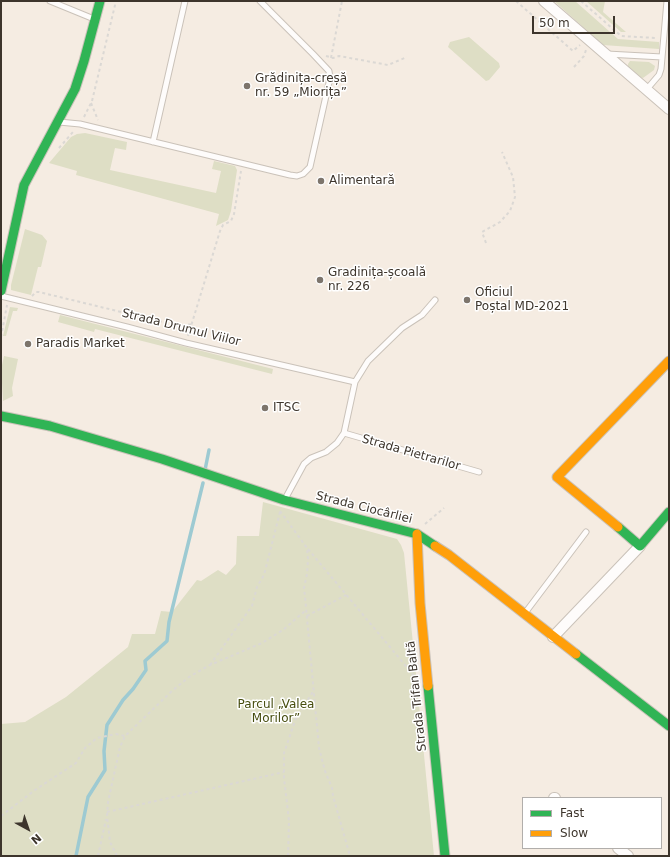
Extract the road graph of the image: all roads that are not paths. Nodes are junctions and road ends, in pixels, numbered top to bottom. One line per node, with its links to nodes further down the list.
1 (50, 1): 7 (lane)
2 (100, 1): 7 (street)
3 (185, 1): 14 (lane)
4 (260, 1): 14 (lane)
5 (544, 1): 9 (street)
6 (667, 1): 8 (lane)
7 (95, 20): 13 (street)
8 (667, 20): 10 (lane)
9 (604, 53): 10 (lane); 11 (street)
10 (662, 57): 11 (lane)
11 (647, 89): 12 (street)
12 (669, 109)
13 (58, 122): 14 (lane); 15 (street)
14 (153, 142)
15 (1, 291)
16 (1, 296): 19 (lane, Strada Drumul Viilor)
17 (435, 300): 19 (lane)
18 (669, 361): 27 (street)
19 (355, 382): 21 (lane)
20 (1, 416): 23 (street, Strada Ciocârliei)
21 (344, 433): 22 (lane, Strada Pietrarilor); 23 (lane)
22 (479, 472)
23 (284, 500): 26 (street, Strada Ciocârliei)
24 (669, 512): 27 (street)
25 (586, 532): 28 (lane)
26 (417, 534): 28 (street, Strada Ciocârliei); 32 (street, Strada Trifan Baltă)
27 (640, 546): 29 (street)
28 (525, 614): 29 (street, Strada Ciocârliei)
29 (554, 636): 30 (street, Strada Ciocârliei)
30 (669, 726)
31 (619, 849): 33 (street)
32 (445, 856)
33 (628, 856)

